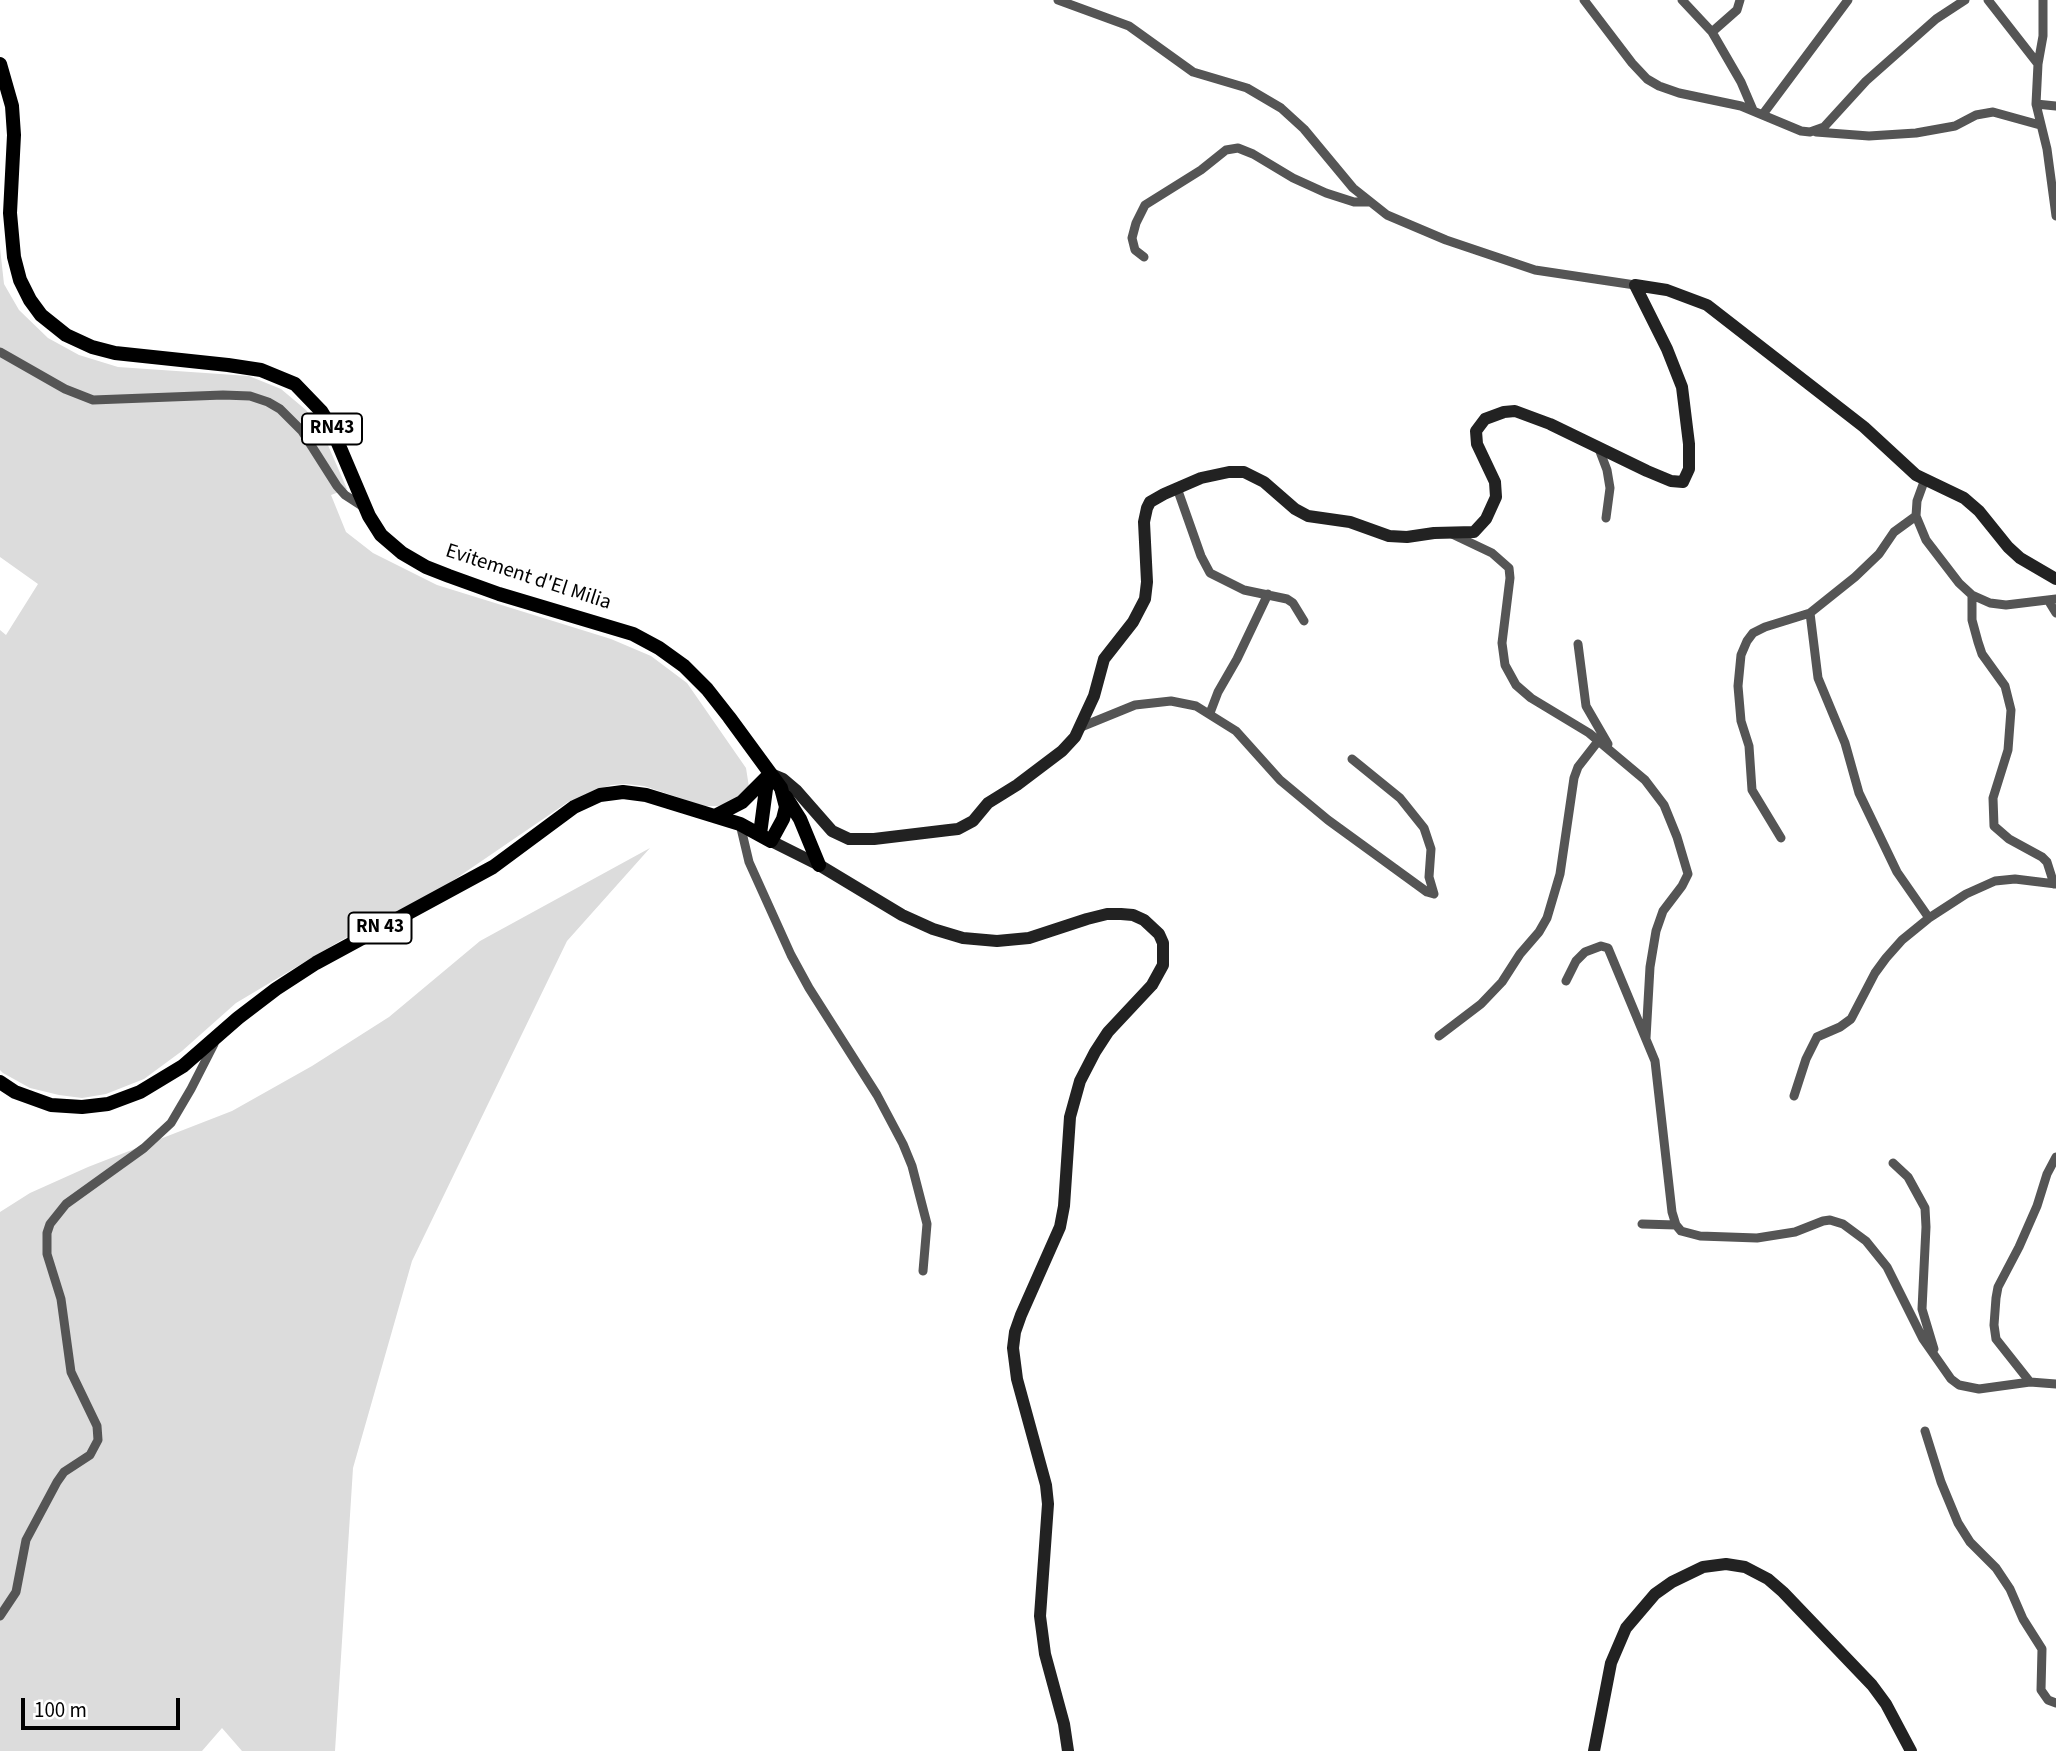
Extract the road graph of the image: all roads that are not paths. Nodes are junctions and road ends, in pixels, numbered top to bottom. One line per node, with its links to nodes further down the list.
1 (1058, 0): 18 (street)
2 (1584, 0): 14 (street)
3 (1682, 0): 9 (street)
4 (1740, 0): 9 (street)
5 (1848, 0): 15 (street)
6 (1965, 0): 17 (street)
7 (1988, 0): 11 (street)
8 (2043, 0): 11 (street)
9 (1712, 32): 14 (street)
10 (0, 64): 26 (main road, Evitement d'El Milia / RN43)
11 (2038, 64): 12 (street)
12 (2036, 104): 13 (street); 16 (street)
13 (2056, 106)
14 (1753, 110): 15 (street)
15 (1763, 114): 17 (street)
16 (2040, 125): 17 (street); 19 (street)
17 (1815, 132)
18 (1370, 202): 20 (street); 21 (street)
19 (2056, 216)
20 (1144, 257)
21 (1635, 285): 23 (street); 24 (street)
22 (0, 352): 26 (street)
23 (1599, 449): 28 (street); 29 (street)
24 (1925, 479): 27 (street); 30 (street)
25 (1177, 488): 29 (street); 31 (street); 39 (street)
26 (366, 509): 43 (main road, Evitement d'El Milia / RN43)
27 (1916, 516): 32 (street); 34 (street)
28 (1606, 518)
29 (1447, 532): 40 (street)
30 (2056, 579)
31 (1268, 594): 36 (street); 38 (street)
32 (1972, 594): 33 (street); 50 (street)
33 (2052, 599): 35 (street)
34 (1810, 613): 48 (street); 51 (street)
35 (2056, 613)
36 (1304, 621)
37 (1578, 644): 41 (street)
38 (1210, 713): 39 (street); 42 (street)
39 (1081, 727): 43 (street)
40 (1599, 740): 41 (street); 53 (street)
41 (1613, 752): 55 (street)
42 (1352, 759)
43 (767, 776): 44 (main road, Evitement d'El Milia); 45 (main road); 47 (main road)
44 (783, 792): 47 (main road); 49 (main road, Evitement d'El Milia)
45 (715, 816): 46 (main road, RN 43); 54 (main road, RN 43)
46 (740, 824): 47 (main road, RN 43); 62 (street)
47 (766, 838): 49 (street)
48 (1780, 838)
49 (819, 865): 69 (street)
50 (2055, 884): 51 (street)
51 (1929, 918): 57 (street)
52 (1566, 981): 55 (street)
53 (1439, 1036)
54 (216, 1039): 56 (main road, RN 43); 67 (street)
55 (1646, 1040): 61 (street)
56 (0, 1082)
57 (1794, 1096)
58 (2056, 1157): 64 (street)
59 (1893, 1163): 63 (street)
60 (1642, 1224): 61 (street)
61 (1675, 1225): 63 (street)
62 (923, 1271)
63 (1937, 1361): 64 (street)
64 (2030, 1382): 65 (street)
65 (2056, 1384)
66 (1926, 1432): 68 (street)
67 (0, 1616)
68 (2056, 1703)
69 (1068, 1751)
70 (1594, 1751): 71 (street)
71 (1911, 1751)

